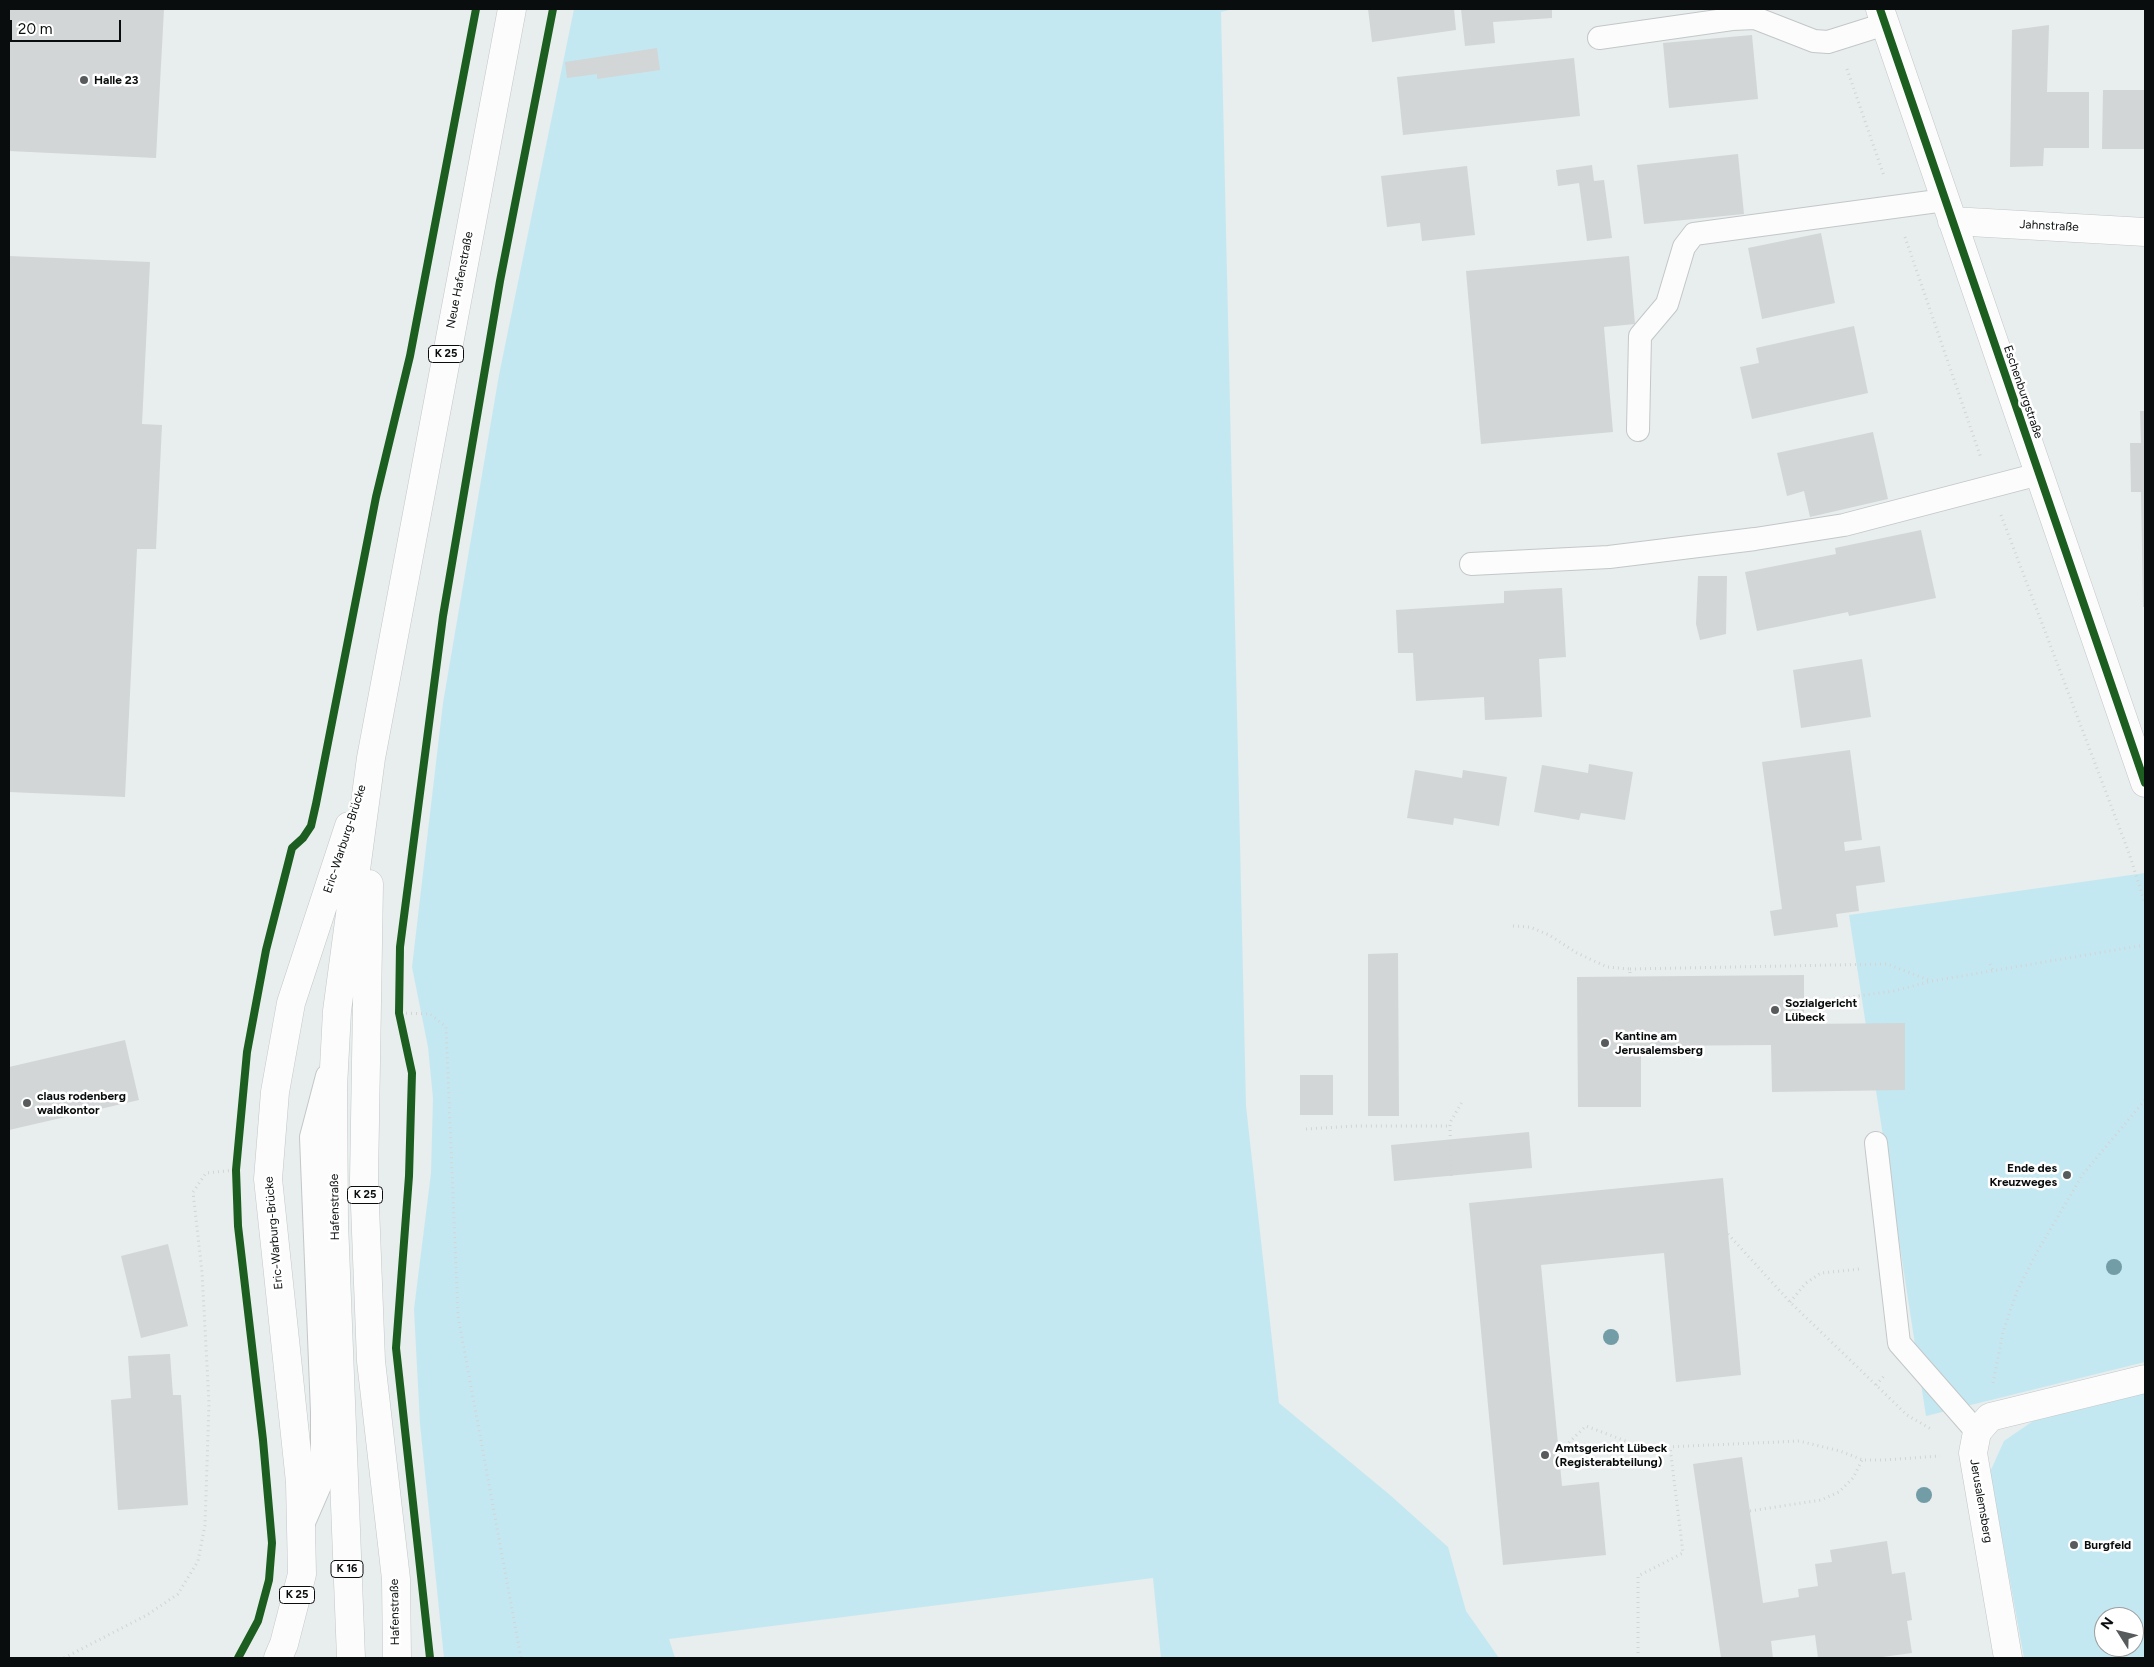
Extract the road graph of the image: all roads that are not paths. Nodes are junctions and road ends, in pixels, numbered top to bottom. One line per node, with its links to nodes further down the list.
1 (512, 9): 9 (main road, Neue Hafenstraße / K 25)
2 (1883, 16): 3 (lane); 4 (main road, Eschenburgstraße)
3 (1599, 38)
4 (1948, 210): 5 (main road, Jahnstraße); 6 (lane); 7 (main road, Eschenburgstraße)
5 (2145, 232)
6 (1638, 430)
7 (2039, 474): 8 (lane); 11 (main road, Eschenburgstraße)
8 (1471, 564)
9 (382, 699): 10 (main road, Hafenstraße / K 25)
10 (371, 758): 12 (main road, Hafenstraße / K 25); 17 (main road, Eric-Warburg-Brücke / K 25); 18 (main road, Hafenstraße / K 25)
11 (2145, 783)
12 (335, 1046): 16 (main road, Hafenstraße / K 25); 17 (lane)
13 (1876, 1142): 15 (lane)
14 (2145, 1379): 15 (main road)
15 (1980, 1434): 23 (main road, Jerusalemsberg)
16 (343, 1479): 20 (main road, Hafenstraße / K 16)
17 (301, 1530): 19 (main road, Eric-Warburg-Brücke / K 25)
18 (395, 1632): 21 (main road, K 25); 22 (main road, Hafenstraße)
19 (278, 1658)
20 (351, 1658)
21 (387, 1658)
22 (396, 1658)
23 (2008, 1658)

